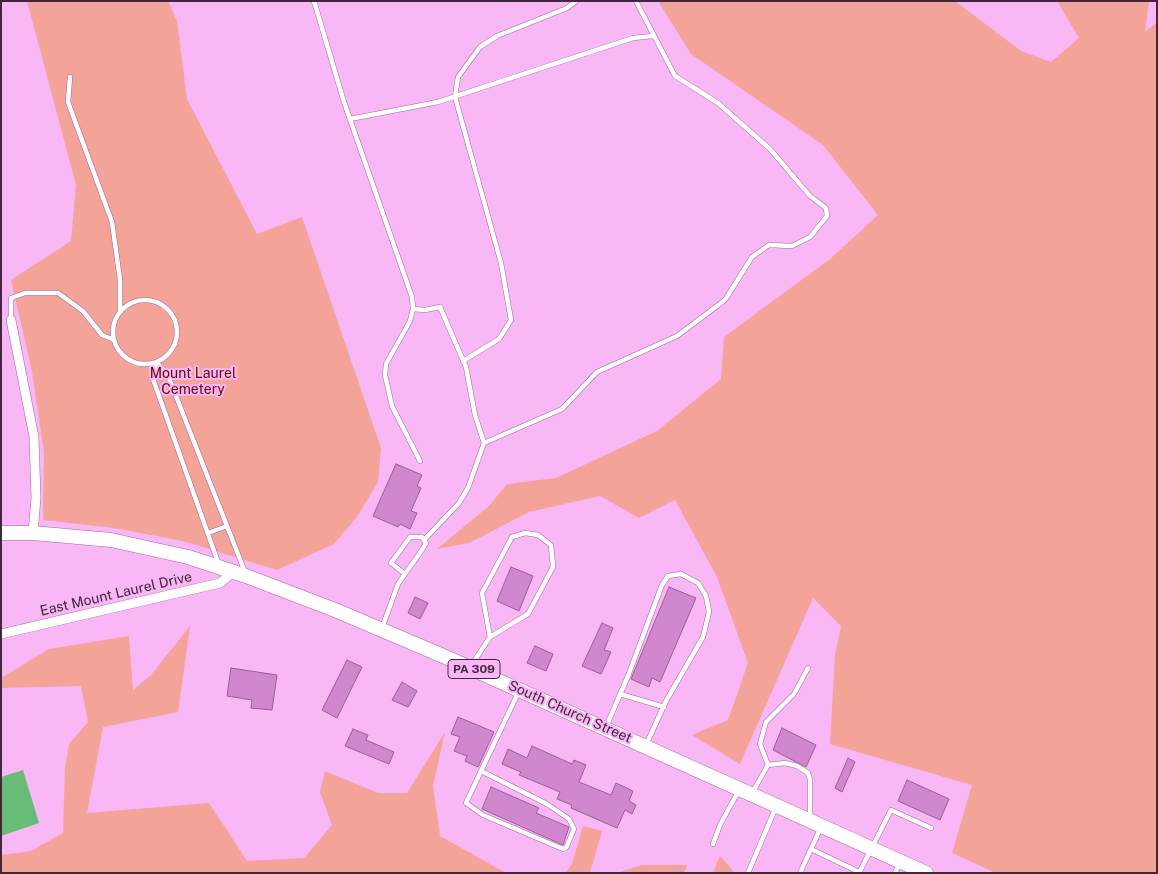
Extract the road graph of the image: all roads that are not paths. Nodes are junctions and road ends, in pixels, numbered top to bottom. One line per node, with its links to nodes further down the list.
1 (314, 1): 7 (lane)
2 (576, 1): 6 (lane)
3 (636, 1): 4 (lane)
4 (653, 36): 6 (lane); 14 (lane)
5 (70, 77): 9 (lane)
6 (455, 97): 7 (lane); 12 (lane)
7 (350, 119): 8 (lane)
8 (413, 310): 12 (lane); 15 (lane)
9 (120, 311): 11 (lane); 13 (lane)
10 (11, 320): 11 (lane); 19 (street)
11 (114, 340): 13 (lane)
12 (463, 361): 14 (lane)
13 (156, 362): 16 (lane); 17 (lane)
14 (484, 444): 20 (lane)
15 (420, 461)
16 (226, 526): 17 (lane); 21 (lane)
17 (208, 532): 21 (lane)
18 (1, 533): 19 (highway, South Church Street / PA 309)
19 (33, 533): 21 (highway, South Church Street / PA 309)
20 (425, 539): 22 (lane); 22 (lane)
21 (233, 572): 23 (highway, South Church Street / PA 309); 24 (street, East Mount Laurel Drive)
22 (405, 574): 23 (lane)
23 (381, 629): 26 (highway, South Church Street / PA 309)
24 (1, 634)
25 (490, 637): 25 (lane); 26 (lane)
26 (470, 668): 28 (highway, South Church Street / PA 309)
27 (808, 668): 33 (lane)
28 (519, 690): 31 (highway, South Church Street / PA 309); 34 (lane)
29 (620, 694): 30 (lane); 30 (lane); 31 (lane)
30 (664, 707): 32 (lane)
31 (605, 728): 32 (highway, South Church Street / PA 309)
32 (645, 746): 35 (highway, South Church Street / PA 309)
33 (768, 765): 35 (lane); 37 (lane)
34 (481, 771): 34 (lane)
35 (745, 791): 36 (highway, South Church Street / PA 309); 39 (lane)
36 (776, 805): 37 (highway, South Church Street / PA 309); 44 (lane)
37 (816, 823): 40 (highway, South Church Street / PA 309); 41 (lane)
38 (931, 828): 40 (lane)
39 (713, 844)
40 (870, 848): 42 (highway, South Church Street / PA 309); 43 (lane)
41 (811, 849): 43 (lane); 45 (lane)
42 (898, 867): 46 (highway, South Church Street / PA 309)
43 (859, 872)
44 (748, 873)
45 (800, 873)
46 (926, 873)

